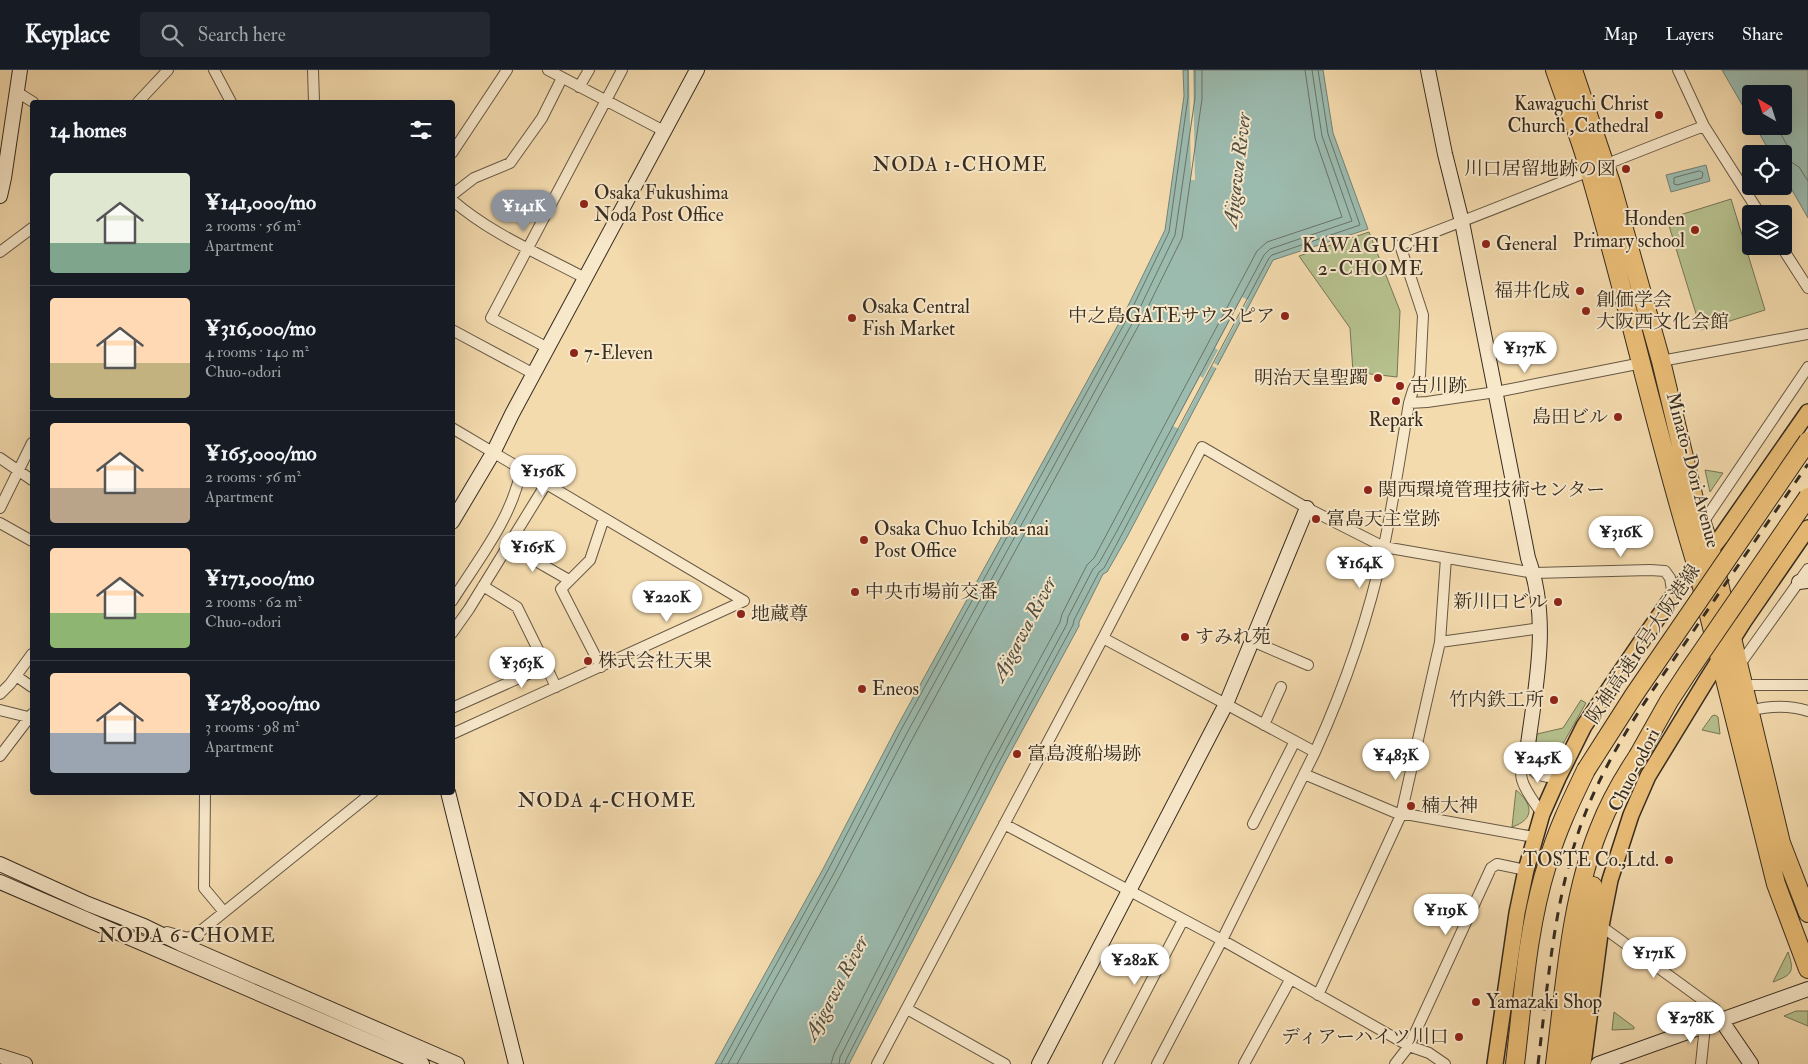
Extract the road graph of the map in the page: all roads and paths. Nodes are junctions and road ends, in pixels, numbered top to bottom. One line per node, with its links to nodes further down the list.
1 (20, 70): 16 (street)
2 (168, 70): 18 (street)
3 (214, 70): 19 (street)
4 (313, 70): 20 (street)
5 (507, 70): 24 (street)
6 (548, 70): 14 (street)
7 (589, 70): 15 (street)
8 (622, 70): 21 (street)
9 (697, 70): 23 (street)
10 (1428, 70): 30 (street)
11 (1555, 70): 25 (highway, Minato-Dori Avenue)
12 (1573, 70): 25 (highway, Minato-Dori Avenue)
13 (1678, 70): 22 (street)
14 (562, 78): 15 (street); 26 (street)
15 (579, 87): 21 (street)
16 (17, 92): 17 (street); 27 (street)
17 (30, 100)
18 (140, 100)
19 (229, 100)
20 (314, 100)
21 (606, 101): 23 (street); 32 (street)
22 (1704, 126): 25 (street); 29 (street)
23 (664, 131): 35 (street)
24 (455, 148)
25 (1597, 168): 30 (street); 40 (highway, Minato-Dori Avenue); 41 (highway, Minato-Dori Avenue)
26 (455, 193)
27 (0, 196)
28 (455, 203): 32 (street)
29 (1754, 205)
30 (1462, 222): 44 (street); 45 (street)
31 (30, 230): 33 (street)
32 (528, 248): 35 (street); 39 (street)
33 (0, 252)
34 (1787, 255): 36 (street)
35 (585, 278): 39 (street)
36 (1808, 288)
37 (455, 332): 43 (street)
38 (1808, 334): 40 (street)
39 (548, 348): 43 (street)
40 (1661, 361): 62 (highway, Minato-Dori Avenue)
41 (1642, 364): 44 (street); 69 (highway, Minato-Dori Avenue)
42 (1808, 367): 62 (street)
43 (534, 374): 50 (street)
44 (1496, 392): 45 (street); 71 (street)
45 (1409, 403): 66 (street)
46 (1808, 412): 67 (main road)
47 (455, 430): 50 (street)
48 (1808, 441): 110 (highway, 阪神高速16号大阪港線, bridge)
49 (30, 447): 53 (street)
50 (493, 453): 52 (street); 59 (street)
51 (0, 458): 53 (street)
52 (521, 470): 55 (street); 75 (street)
53 (18, 472): 54 (street); 57 (street)
54 (30, 479)
55 (546, 484): 60 (street); 65 (street)
56 (1808, 497): 109 (highway, bridge)
57 (0, 508)
58 (1307, 508): 66 (street); 79 (street); 81 (street)
59 (455, 517)
60 (604, 518): 72 (street); 87 (street)
61 (0, 523): 64 (street)
62 (1702, 524): 67 (highway, Minato-Dori Avenue)
63 (1808, 528): 80 (main road, Chuo-odori)
64 (30, 540)
65 (508, 545): 72 (street); 74 (street)
66 (1384, 547): 68 (street); 106 (street)
67 (1710, 550): 69 (main road); 80 (highway, Minato-Dori Avenue)
68 (1446, 558): 71 (street); 82 (street)
69 (1697, 567): 76 (main road); 84 (highway, Minato-Dori Avenue)
70 (1808, 569): 73 (street)
71 (1534, 574): 76 (street); 78 (street)
72 (569, 580): 87 (street)
73 (1804, 582): 88 (street)
74 (483, 586): 77 (street); 86 (street)
75 (455, 596)
76 (1673, 596): 112 (main road)
77 (455, 628)
78 (1541, 628): 82 (street); 107 (street)
79 (1103, 638): 96 (street); 118 (street)
80 (1732, 640): 84 (main road, Chuo-odori); 88 (highway, Minato-Dori Avenue)
81 (1252, 641): 85 (street); 96 (street)
82 (1440, 642): 117 (street)
83 (30, 657): 89 (street)
84 (1720, 660): 129 (main road, Chuo-odori); 131 (highway, Minato-Dori Avenue)
85 (1308, 665)
86 (546, 666): 93 (street); 97 (street)
87 (601, 667): 93 (street)
88 (1738, 668): 94 (highway, Minato-Dori Avenue)
89 (16, 676): 91 (street); 95 (street)
90 (1808, 685): 94 (street)
91 (30, 686)
92 (1282, 687): 103 (street)
93 (556, 688): 104 (street)
94 (1743, 690): 100 (highway, Minato-Dori Avenue)
95 (0, 694)
96 (1226, 704): 103 (street); 124 (street)
97 (455, 707)
98 (0, 710): 101 (street)
99 (1808, 710): 100 (street)
100 (1749, 711): 125 (highway, Minato-Dori Avenue)
101 (30, 717)
102 (30, 719): 108 (street)
103 (1264, 724): 105 (street)
104 (455, 733)
105 (1295, 741): 106 (street); 119 (street)
106 (1315, 752): 111 (street)
107 (1527, 752): 112 (street); 116 (street)
108 (0, 756)
109 (1638, 756): 155 (highway); 156 (highway)
110 (1586, 770): 153 (highway, 阪神高速16号大阪港線); 154 (highway)
111 (1304, 774): 117 (street); 130 (street)
112 (1558, 778): 116 (main road)
113 (205, 795): 126 (street)
114 (369, 795): 126 (street)
115 (449, 795): 143 (street)
116 (1542, 814): 120 (main road)
117 (1401, 815): 120 (street); 134 (street)
118 (1004, 824): 124 (street); 135 (street)
119 (1252, 824)
120 (1534, 837): 122 (main road)
121 (0, 864): 128 (street)
122 (1526, 870): 138 (street); 152 (main road)
123 (0, 882): 141 (street)
124 (1130, 891): 127 (street); 146 (street)
125 (1807, 907)
126 (224, 912): 128 (street)
127 (1183, 920): 130 (street); 147 (street)
128 (144, 926): 142 (street)
129 (1601, 926): 136 (street); 157 (main road, Chuo-odori)
130 (1222, 940): 132 (street); 148 (street)
131 (1808, 969)
132 (1290, 980): 134 (street); 149 (street)
133 (1808, 989): 136 (street)
134 (1318, 995): 138 (street)
135 (907, 1009): 144 (street); 145 (street)
136 (1721, 1020): 137 (street); 160 (street)
137 (1705, 1026): 158 (street); 159 (street)
138 (1410, 1046): 150 (street); 151 (street)
139 (0, 1056): 140 (street)
140 (25, 1064)
141 (422, 1064)
142 (457, 1064)
143 (516, 1064)
144 (877, 1064)
145 (1006, 1064)
146 (1039, 1064)
147 (1108, 1064)
148 (1157, 1064)
149 (1244, 1064)
150 (1395, 1064)
151 (1445, 1064)
152 (1495, 1064)
153 (1515, 1064)
154 (1527, 1064)
155 (1555, 1064)
156 (1568, 1064)
157 (1583, 1064)
158 (1598, 1064)
159 (1701, 1064)
160 (1751, 1064)

